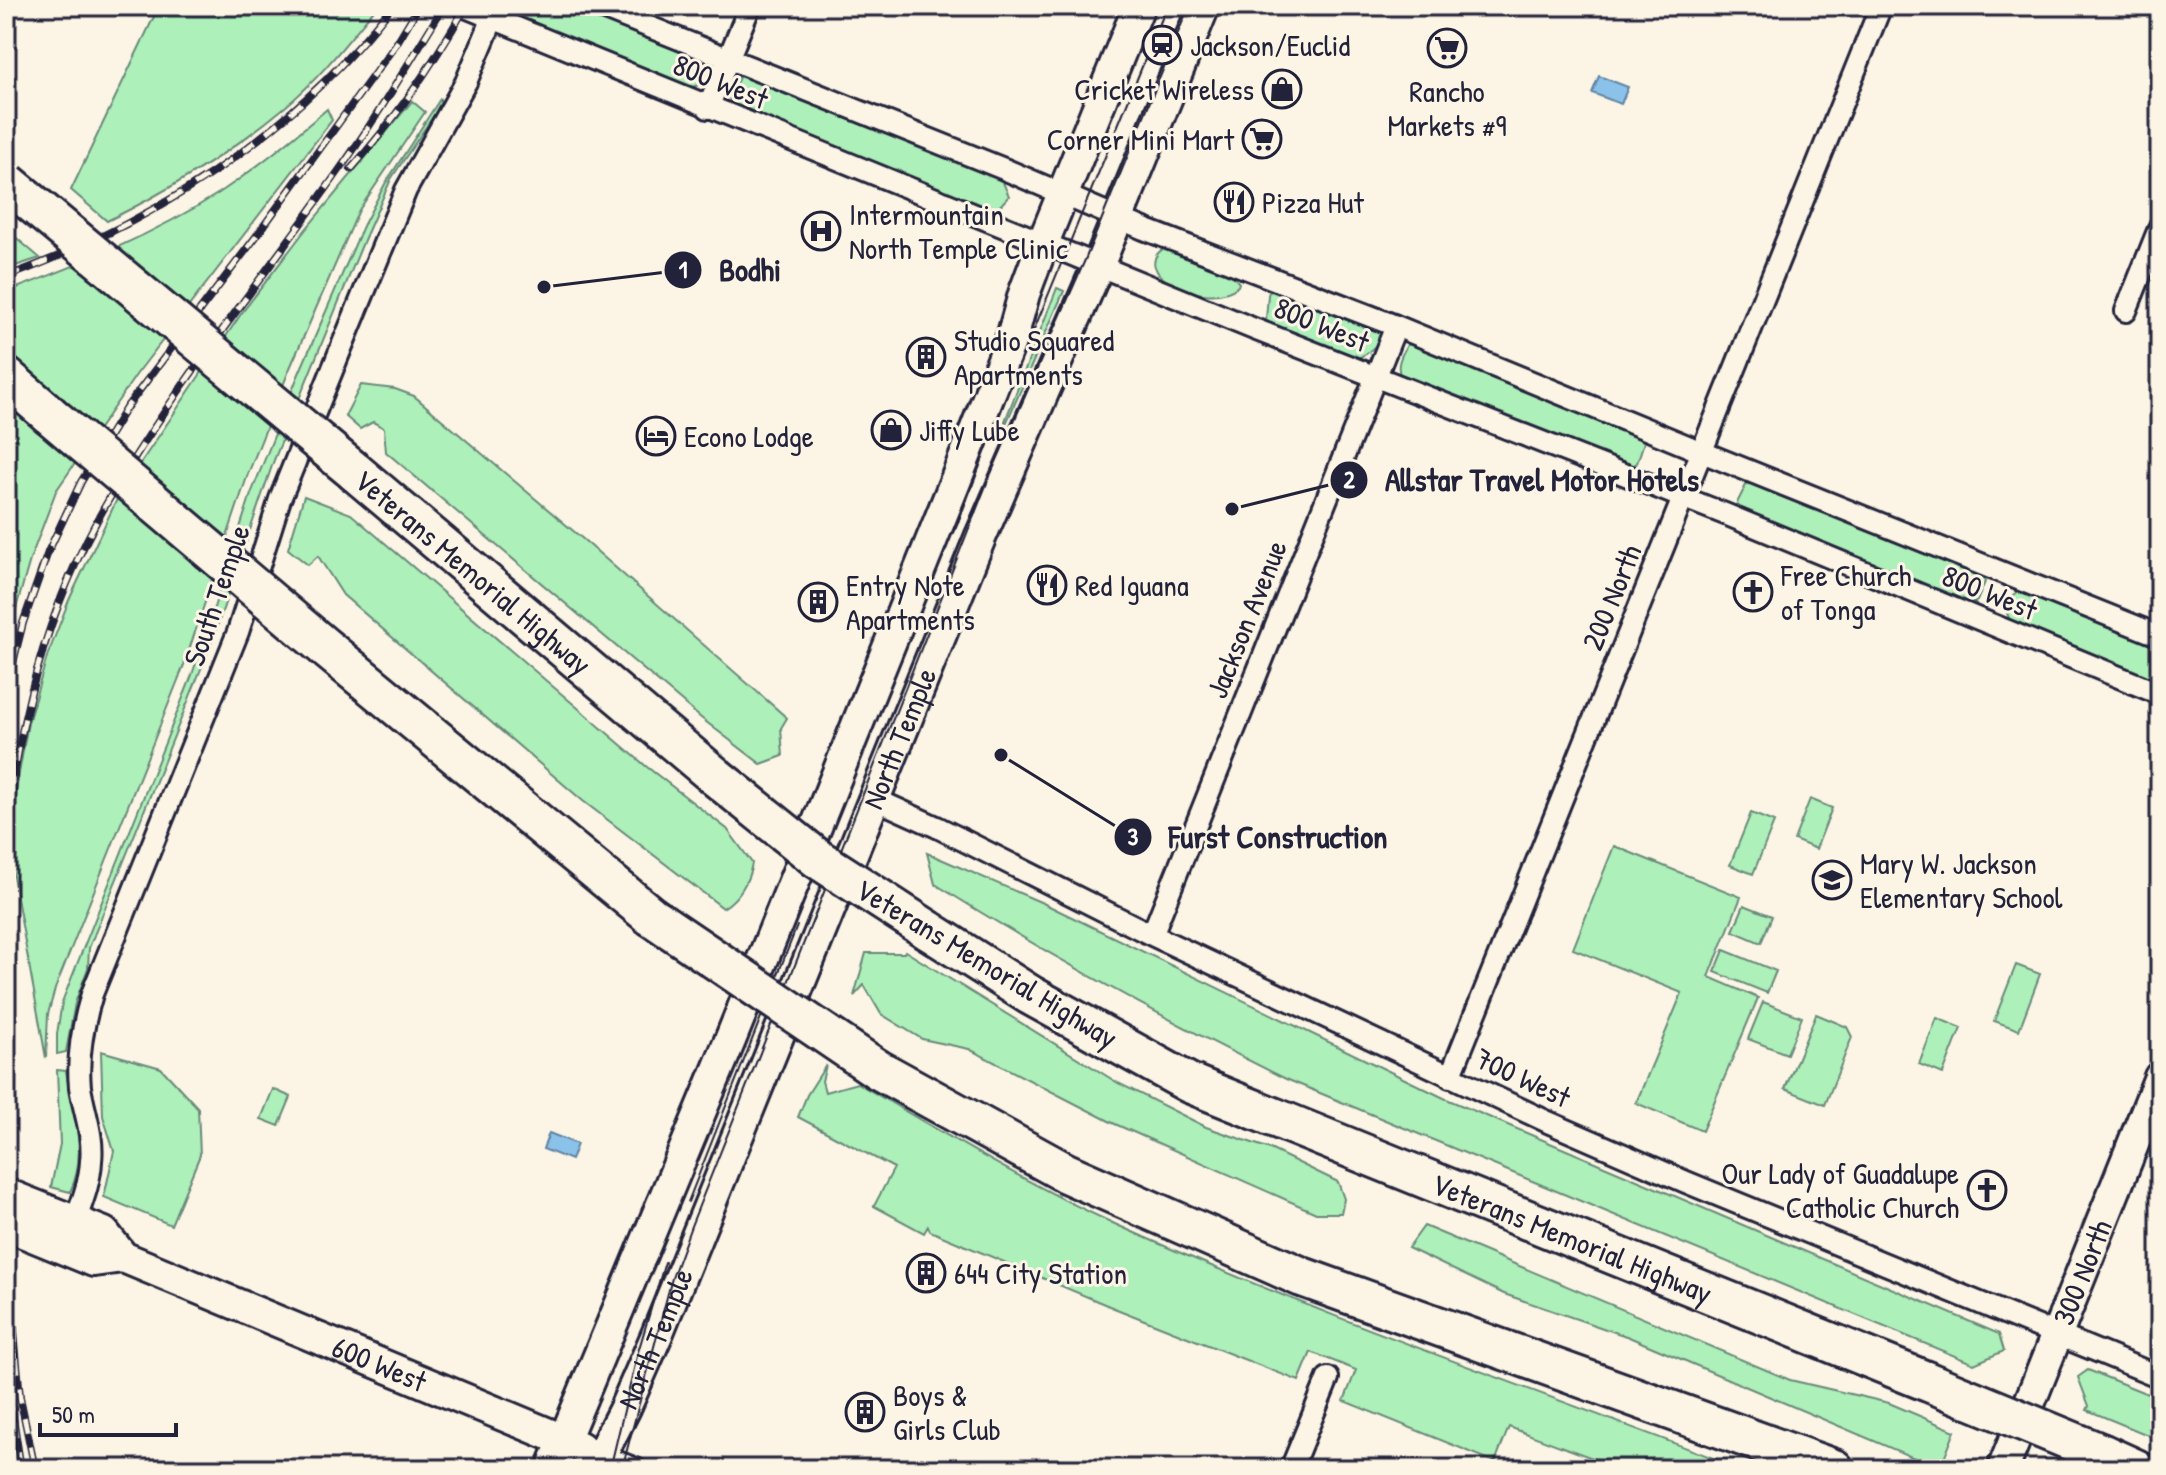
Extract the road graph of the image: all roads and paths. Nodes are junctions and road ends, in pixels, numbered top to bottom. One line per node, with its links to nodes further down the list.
1 (463, 6): 7 (street, 800 West)
2 (597, 6): 8 (street, 800 West)
3 (750, 6): 8 (street)
4 (1139, 6): 11 (main road, North Temple)
5 (1204, 6): 12 (main road, North Temple)
6 (1881, 6): 20 (street, 200 North)
7 (496, 12): 9 (street, 800 West); 29 (street, South Temple)
8 (729, 58): 9 (street); 11 (street, 800 West)
9 (708, 108): 14 (street, 800 West)
10 (7, 182): 37 (highway, Veterans Memorial Highway, bridge)
11 (1062, 195): 12 (street, 800 West); 14 (main road, North Temple)
12 (1117, 218): 15 (main road, North Temple); 17 (street, 800 West)
13 (2160, 226): 16 (street)
14 (1043, 243): 15 (street, 800 West); 35 (main road, North Temple)
15 (1098, 266): 18 (street, 800 West); 24 (main road, North Temple)
16 (2126, 311)
17 (1396, 326): 18 (street, Jackson Avenue); 20 (street, 800 West)
18 (1375, 378): 21 (street, 800 West); 25 (street, Jackson Avenue)
19 (6, 380): 41 (highway, bridge)
20 (1702, 452): 21 (street, 200 North); 22 (street, 800 West)
21 (1683, 497): 23 (street, 800 West); 26 (street, 200 North)
22 (2160, 636)
23 (2160, 694)
24 (875, 799): 25 (street, 700 West); 36 (main road, North Temple)
25 (1152, 935): 26 (street, 700 West)
26 (1450, 1077): 32 (street, 700 West)
27 (2160, 1077): 32 (main road, 300 North)
28 (6, 1194): 29 (main road, 600 West)
29 (75, 1222): 31 (main road, 600 West)
30 (6, 1225): 31 (main road, 600 West)
31 (123, 1257): 35 (main road, 600 West)
32 (2057, 1334): 33 (street, 700 West); 42 (main road, 300 North)
33 (2160, 1377)
34 (1328, 1378): 40 (street)
35 (563, 1441): 36 (main road, 600 West); 38 (main road, North Temple)
36 (597, 1462): 39 (street, 600 West)
37 (2119, 1462)
38 (552, 1469)
39 (636, 1469)
40 (1291, 1469)
41 (1834, 1469)
42 (2003, 1469)

